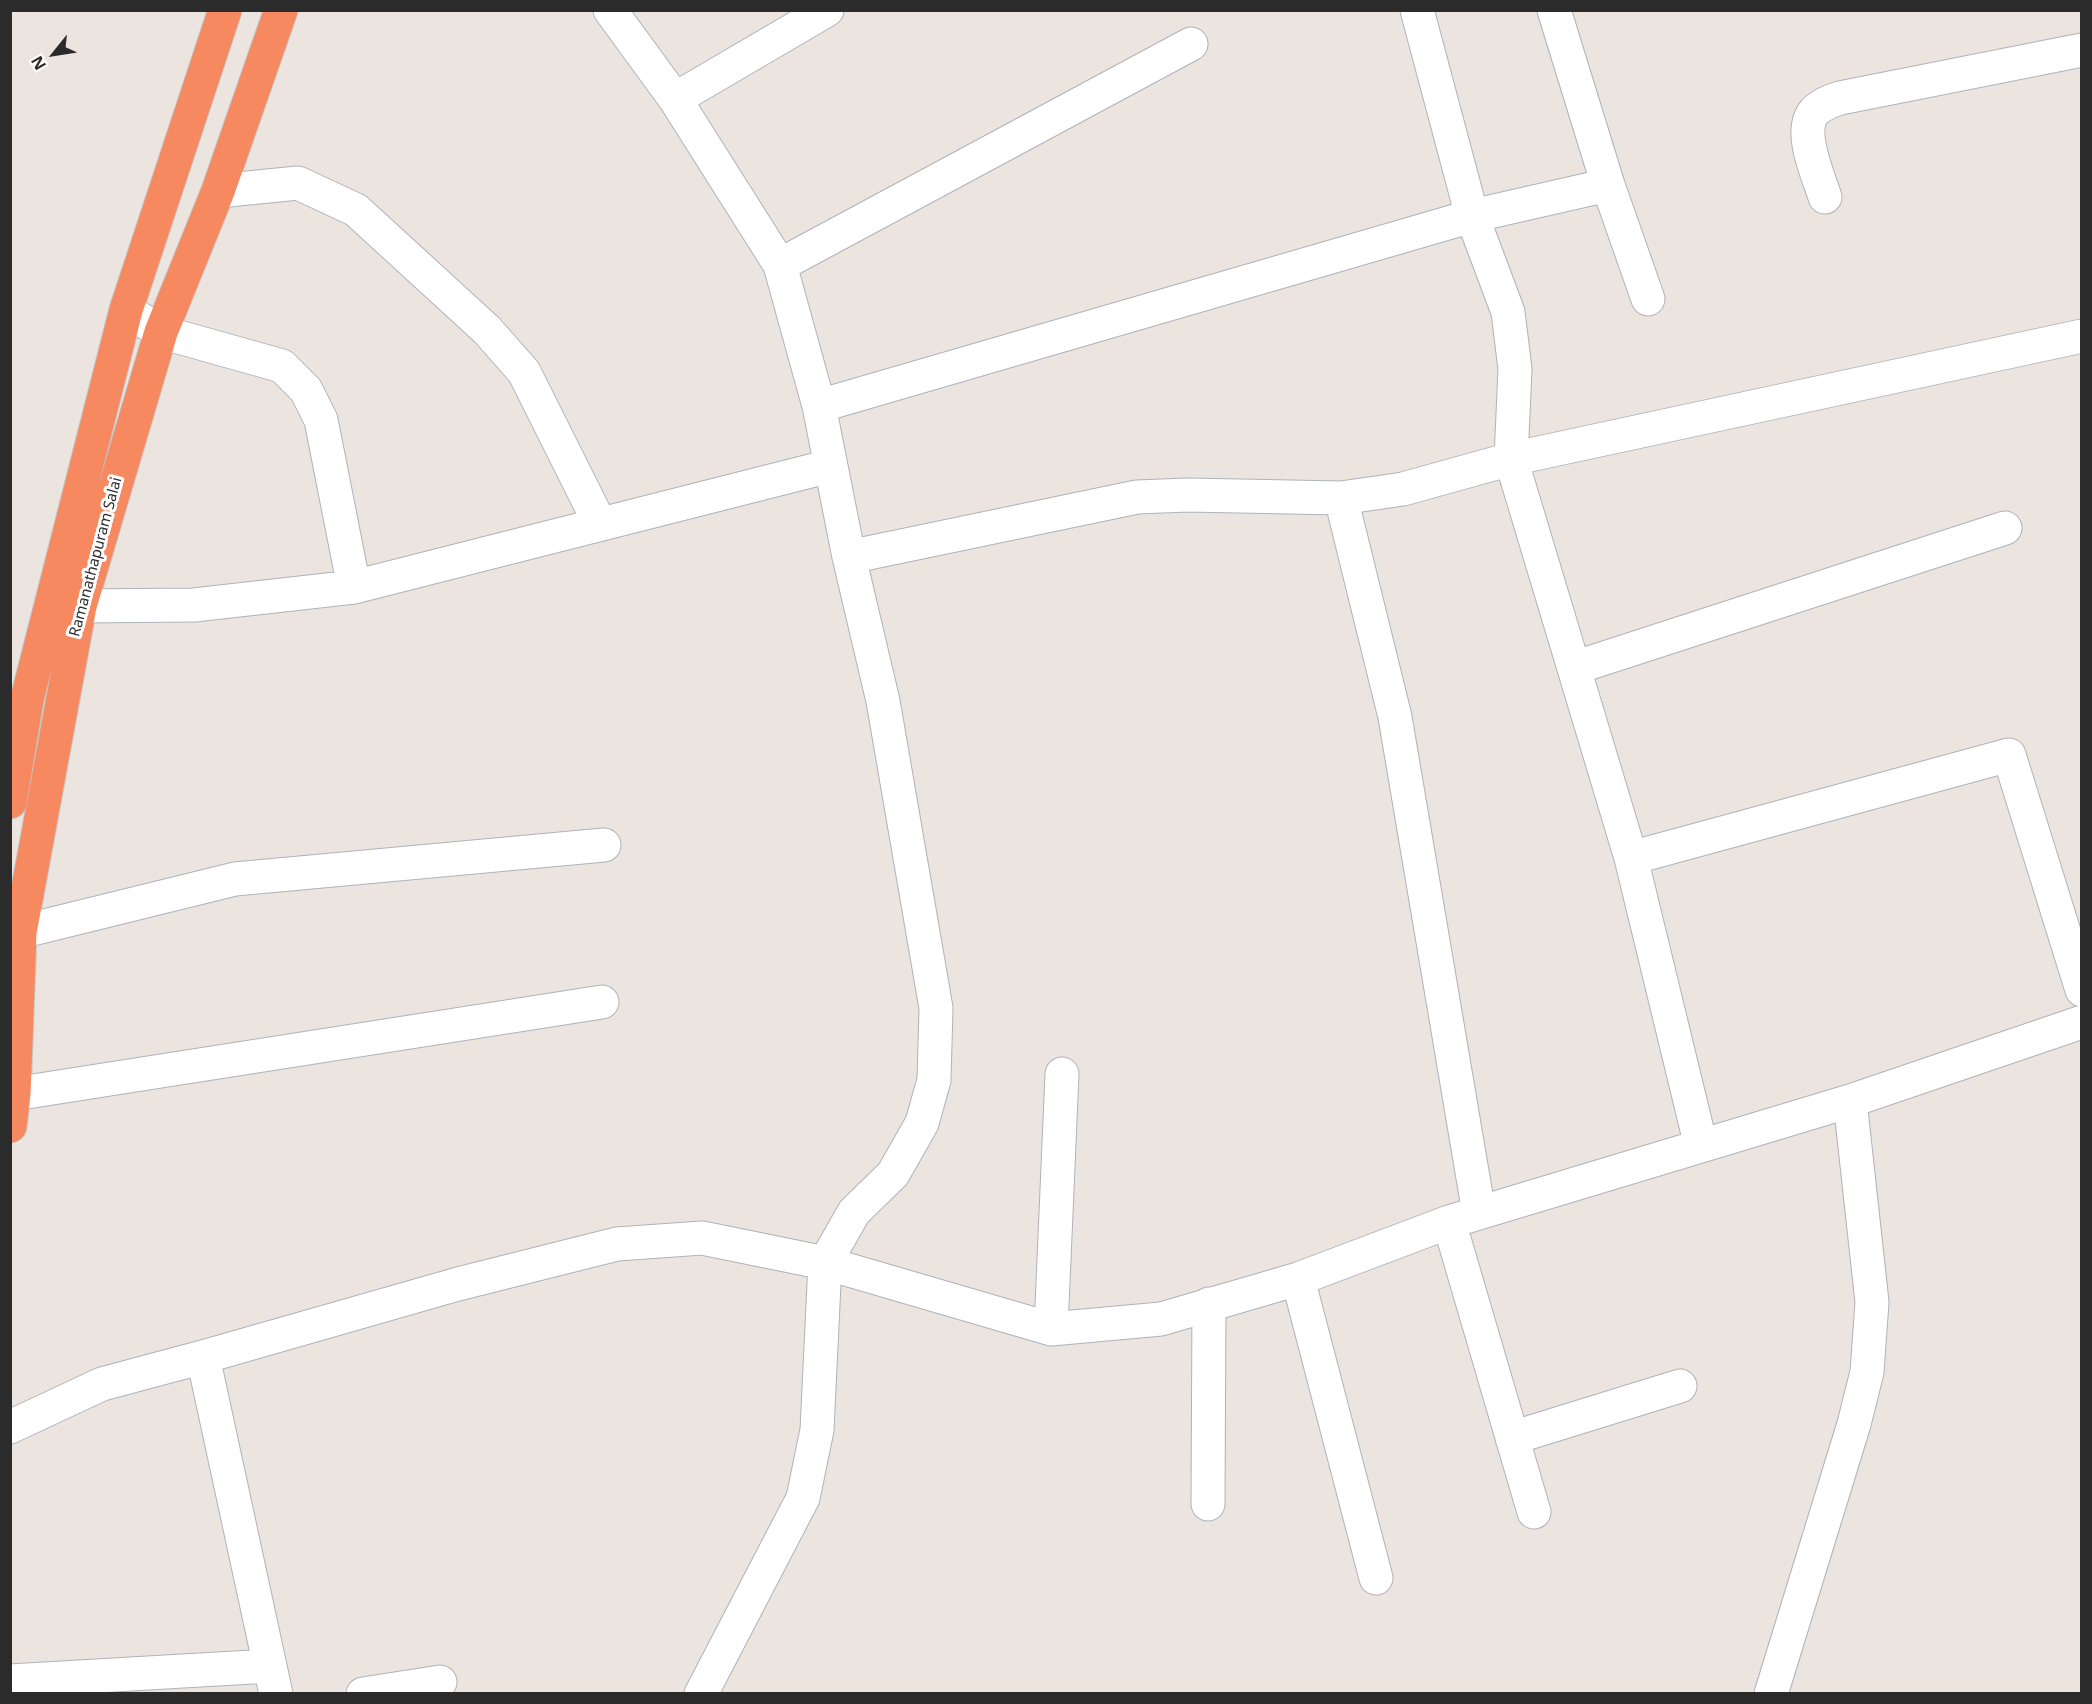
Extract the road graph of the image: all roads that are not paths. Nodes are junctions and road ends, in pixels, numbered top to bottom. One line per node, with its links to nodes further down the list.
1 (225, 10): 16 (highway, Ramanathapuram Salai)
2 (280, 10): 11 (highway, Ramanathapuram Salai)
3 (610, 10): 9 (street)
4 (827, 10): 9 (street)
5 (1417, 10): 13 (street)
6 (1554, 10): 10 (street)
7 (1191, 44): 14 (street)
8 (2082, 50): 12 (street)
9 (675, 99): 14 (street)
10 (1608, 184): 13 (street); 15 (street)
11 (218, 192): 17 (highway, Ramanathapuram Salai); 23 (street)
12 (1825, 197)
13 (1472, 216): 19 (street); 20 (street)
14 (780, 265): 19 (street)
15 (1648, 299)
16 (126, 310): 17 (street); 29 (highway, Ramanathapuram Salai)
17 (161, 332): 26 (street); 27 (highway, Ramanathapuram Salai)
18 (2082, 336): 20 (street)
19 (819, 406): 21 (street)
20 (1511, 459): 22 (street); 28 (street)
21 (830, 466): 23 (street); 25 (street)
22 (1341, 498): 25 (street); 41 (street)
23 (600, 524): 26 (street)
24 (2005, 528): 28 (street)
25 (849, 557): 42 (street)
26 (354, 587): 27 (street)
27 (80, 606): 33 (highway, Ramanathapuram Salai)
28 (1574, 668): 32 (street)
29 (19, 699): 30 (highway, Ramanathapuram Salai)
30 (10, 802)
31 (604, 845): 33 (street)
32 (1631, 858): 34 (street); 40 (street)
33 (20, 932): 39 (highway, Ramanathapuram Salai)
34 (2082, 990)
35 (602, 1002): 39 (street)
36 (2082, 1022): 38 (street)
37 (1062, 1074): 45 (street)
38 (1850, 1101): 40 (street); 58 (street)
39 (12, 1110)
40 (1701, 1146): 41 (street)
41 (1464, 1218): 43 (street); 49 (street)
42 (825, 1263): 45 (street); 46 (street); 57 (street)
43 (1298, 1279): 44 (street); 52 (street)
44 (1209, 1304): 45 (street); 50 (street)
45 (1051, 1329)
46 (203, 1357): 48 (street); 53 (street)
47 (1680, 1386): 49 (street)
48 (10, 1427)
49 (1512, 1438): 51 (street)
50 (1208, 1504)
51 (1534, 1512)
52 (1376, 1578)
53 (273, 1680): 54 (street)
54 (10, 1681)
55 (440, 1682): 56 (street)
56 (363, 1694)
57 (701, 1694)
58 (1771, 1694)

